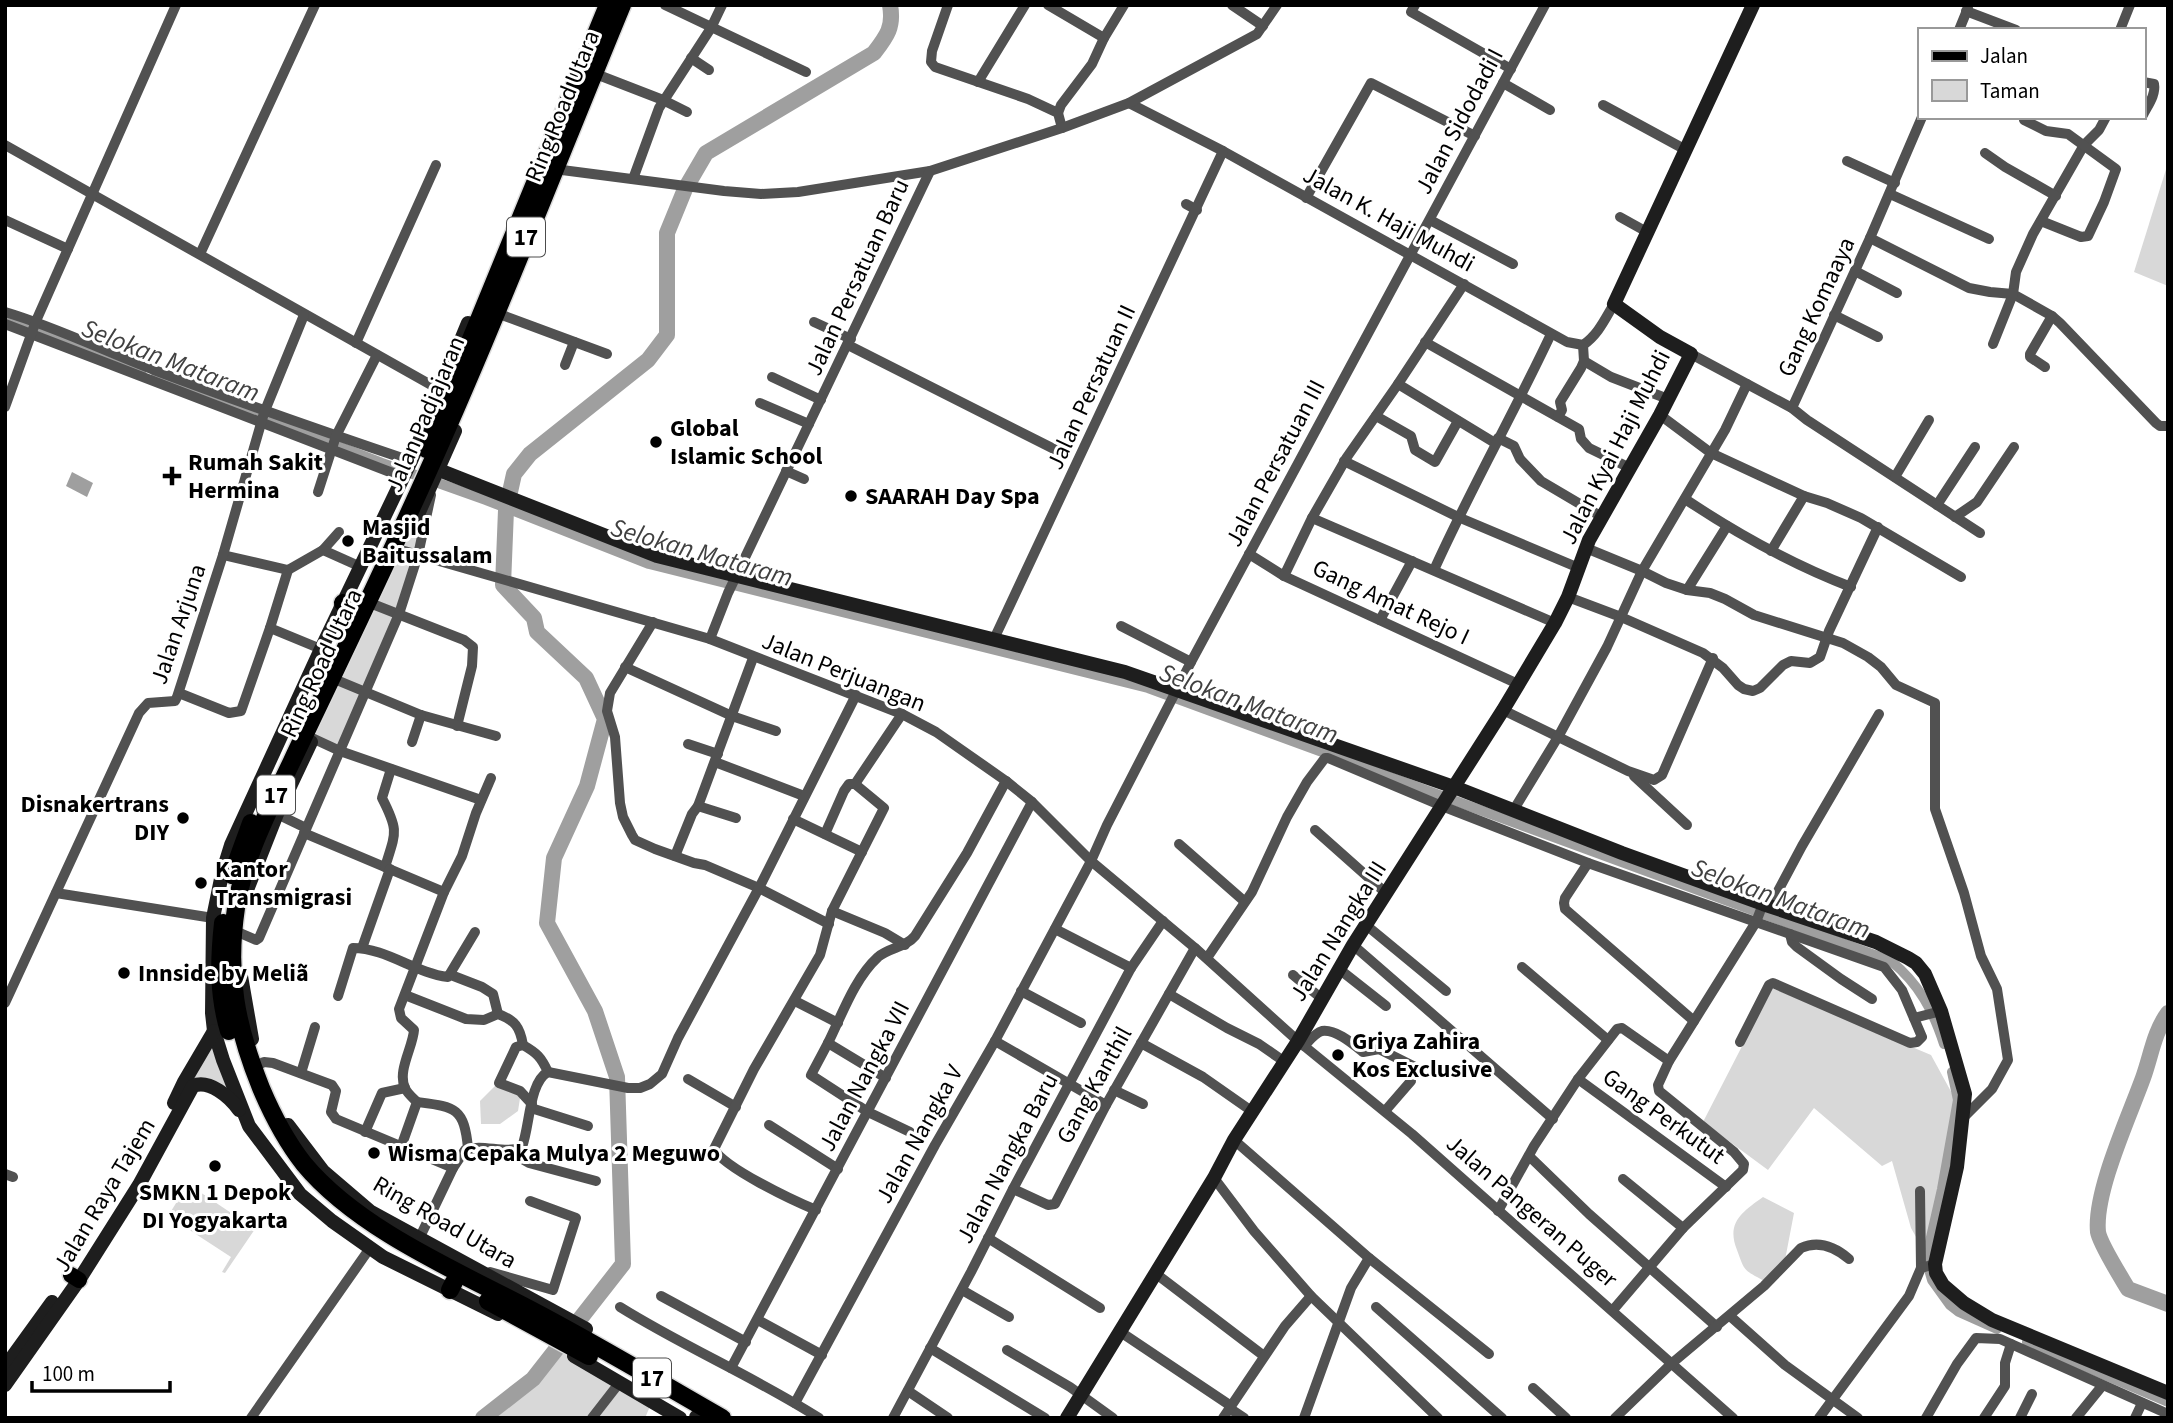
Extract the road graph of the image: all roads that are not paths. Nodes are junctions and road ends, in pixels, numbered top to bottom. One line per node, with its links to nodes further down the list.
1 (176, 5): 60 (street)
2 (315, 5): 72 (street)
3 (600, 5): 106 (street, Ring Road Utara)
4 (608, 5): 106 (highway, Jalan Padjajaran / 17)
5 (622, 5): 96 (highway, Jalan Padjajaran / 17)
6 (629, 5): 31 (street, Ring Road Utara)
7 (665, 5): 22 (street)
8 (722, 5): 22 (street)
9 (948, 5): 32 (street)
10 (1025, 5): 32 (street)
11 (1048, 5): 19 (street)
12 (1124, 5): 26 (street)
13 (1232, 5): 21 (street)
14 (1276, 5): 21 (street, Jalan Persatuan Baru)
15 (1415, 5): 28 (street)
16 (1545, 5): 28 (street, Jalan Sidodadi I)
17 (1753, 5): 49 (street)
18 (2130, 5): 25 (street)
19 (1060, 8): 26 (street)
20 (1967, 8): 23 (street); 24 (street)
21 (1263, 26): 36 (street, Jalan Persatuan Baru)
22 (711, 28): 27 (street); 30 (street)
23 (1960, 28)
24 (2012, 28)
25 (2121, 28)
26 (1104, 38): 41 (street)
27 (691, 58): 29 (street); 35 (street)
28 (1511, 68): 34 (street, Jalan Sidodadi I)
29 (709, 70)
30 (806, 72)
31 (601, 76): 35 (street); 54 (street, Ring Road Utara)
32 (978, 82): 41 (street)
33 (2145, 82): 40 (street)
34 (1503, 83): 38 (street); 46 (street, Jalan Sidodadi I)
35 (663, 100): 39 (street); 56 (street)
36 (1129, 103): 45 (street, Jalan Persatuan Baru); 50 (street, Jalan K. Haji Muhdi)
37 (1603, 106): 49 (street)
38 (1550, 110)
39 (687, 111)
40 (2145, 112)
41 (1058, 113): 45 (street)
42 (1921, 119): 57 (street, Gang Komaaya)
43 (2105, 119): 48 (street)
44 (2024, 120): 48 (street)
45 (1062, 128): 55 (street, Jalan Persatuan Baru)
46 (1475, 136): 61 (street); 66 (street, Jalan Sidodadi I)
47 (5, 145): 60 (street)
48 (2084, 145): 59 (street); 67 (street)
49 (1686, 150): 68 (street)
50 (1223, 151): 61 (street, Jalan K. Haji Muhdi); 63 (street, Jalan Persatuan II)
51 (1986, 153): 59 (street)
52 (1847, 161): 57 (street)
53 (436, 165): 93 (street)
54 (562, 170): 56 (street); 82 (street, Ring Road Utara)
55 (930, 171): 56 (street); 91 (street, Jalan Persatuan Baru)
56 (633, 179)
57 (1895, 183): 58 (street, Gang Komaaya)
58 (1890, 194): 69 (street, Gang Komaaya); 70 (street)
59 (2056, 195): 67 (street)
60 (93, 196): 71 (street); 72 (street)
61 (1306, 198): 73 (street, Jalan K. Haji Muhdi)
62 (1186, 204): 63 (street)
63 (1197, 210): 175 (street, Jalan Persatuan II)
64 (1620, 218): 68 (street)
65 (5, 220): 71 (street)
66 (1430, 220): 73 (street, Jalan Sidodadi I); 74 (street)
67 (2041, 221): 78 (street)
68 (1647, 232): 79 (street)
69 (1870, 239): 75 (street, Gang Komaaya); 78 (street)
70 (1989, 239)
71 (68, 249): 87 (street)
72 (200, 254): 81 (street)
73 (1410, 256): 76 (street, Jalan K. Haji Muhdi); 149 (street, Jalan Persatuan III)
74 (1513, 264)
75 (1855, 271): 77 (street); 83 (street, Gang Komaaya)
76 (1464, 284): 88 (street, Jalan K. Haji Muhdi); 92 (street)
77 (1897, 293)
78 (2012, 294): 84 (street); 94 (street)
79 (1614, 304): 95 (street); 98 (street, Jalan Kyai Haji Muhdi)
80 (5, 312): 87 (street)
81 (304, 315): 93 (street); 114 (street, Jalan Arjuna)
82 (502, 315): 90 (street); 96 (street, Ring Road Utara)
83 (1834, 315): 89 (street); 112 (street, Gang Komaaya)
84 (2052, 316): 102 (street); 120 (street)
85 (814, 322): 91 (street)
86 (5, 324): 87 (street)
87 (33, 328): 111 (street); 114 (street)
88 (1551, 334): 95 (street, Jalan K. Haji Muhdi); 107 (street)
89 (1878, 337)
90 (574, 342): 97 (street); 101 (street)
91 (850, 342): 108 (street, Jalan Persatuan Baru); 125 (street)
92 (1425, 342): 104 (street); 107 (street)
93 (356, 343): 99 (street)
94 (1993, 344)
95 (1583, 345): 100 (street)
96 (486, 346): 106 (highway, Jalan Padjajaran / 17); 130 (street, Ring Road Utara)
97 (607, 354)
98 (1691, 354): 105 (street, Gang Komaaya); 109 (street, Jalan Kyai Haji Muhdi)
99 (377, 355): 106 (street); 122 (street)
100 (1584, 361): 109 (street); 116 (street)
101 (565, 365)
102 (2045, 366)
103 (772, 377): 108 (street)
104 (1398, 384): 115 (street); 118 (street)
105 (1747, 384): 112 (street, Gang Komaaya); 126 (street)
106 (448, 397): 130 (street, Ring Road Utara); 130 (highway, Jalan Padjajaran / 17)
107 (1521, 397): 116 (street); 121 (street)
108 (821, 400): 119 (street, Jalan Persatuan Baru)
109 (1668, 400): 113 (street, Jalan Kyai Haji Muhdi)
110 (760, 403): 119 (street)
111 (5, 407)
112 (1792, 408): 131 (street)
113 (1660, 415): 126 (street); 128 (street, Jalan Kyai Haji Muhdi)
114 (263, 416): 122 (street); 150 (street, Jalan Arjuna)
115 (1376, 416): 118 (street); 127 (street)
116 (1558, 417): 128 (street)
117 (1929, 420): 131 (street)
118 (1458, 421): 121 (street)
119 (809, 424): 129 (street, Jalan Persatuan Baru)
120 (2168, 426)
121 (1496, 440): 138 (street); 139 (street)
122 (334, 443): 130 (street); 130 (street); 133 (street)
123 (1975, 447): 136 (street)
124 (2014, 447): 140 (street)
125 (1062, 453)
126 (1711, 453): 134 (street); 135 (street)
127 (1344, 461): 137 (street); 138 (street)
128 (1630, 468): 139 (street, Jalan Kyai Haji Muhdi)
129 (786, 471): 132 (street); 160 (street, Jalan Persatuan Baru)
130 (421, 474): 147 (street, Ring Road Utara); 151 (street); 153 (street, Ring Road Utara); 160 (street); 165 (highway, Jalan Padjajaran / 17); 203 (highway, Jalan Padjajaran / 17)
131 (1895, 477): 136 (street)
132 (804, 479)
133 (318, 492)
134 (1804, 496): 142 (street); 148 (street)
135 (1685, 499): 141 (street); 157 (street)
136 (1937, 505): 140 (street)
137 (1312, 517): 152 (street); 158 (street)
138 (1458, 517): 154 (street); 156 (street)
139 (1602, 517): 145 (street, Jalan Kyai Haji Muhdi)
140 (1955, 517): 144 (street)
141 (1727, 526): 148 (street); 162 (street)
142 (1878, 527): 159 (street); 161 (street)
143 (339, 532): 146 (street)
144 (1980, 533)
145 (1586, 548): 154 (street, Jalan Kyai Haji Muhdi); 157 (street)
146 (323, 550): 153 (street); 155 (street)
147 (401, 550): 151 (street, Jalan Perjuangan); 164 (street, Ring Road Utara)
148 (1771, 551): 161 (street)
149 (1249, 554): 158 (street, Gang Amat Rejo I); 179 (street, Jalan Persatuan III)
150 (223, 555): 155 (street); 184 (street, Jalan Arjuna)
151 (418, 555): 166 (street); 169 (street, Jalan Perjuangan)
152 (1412, 561): 156 (street); 168 (street)
153 (361, 568): 165 (street, Ring Road Utara)
154 (1579, 568): 163 (street, Jalan Kyai Haji Muhdi)
155 (288, 570): 172 (street)
156 (1434, 570): 170 (street)
157 (1642, 571): 162 (street); 167 (street)
158 (1284, 576): 168 (street, Gang Amat Rejo I)
159 (1961, 576)
160 (735, 578): 174 (street, Jalan Persatuan Baru); 175 (street)
161 (1851, 587): 173 (street)
162 (1687, 590): 173 (street)
163 (1568, 597): 167 (street); 170 (street, Jalan Kyai Haji Muhdi)
164 (375, 605): 166 (street); 181 (street, Ring Road Utara)
165 (347, 606): 176 (street, Ring Road Utara); 334 (highway, Jalan Padjajaran / 17)
166 (400, 614): 183 (street); 192 (street)
167 (1621, 617): 178 (street); 195 (street)
168 (1380, 620): 182 (street, Gang Amat Rejo I)
169 (653, 622): 174 (street, Jalan Perjuangan); 180 (street)
170 (1555, 622): 182 (street, Jalan Kyai Haji Muhdi)
171 (1121, 626): 179 (street)
172 (270, 628): 176 (street); 184 (street)
173 (1828, 638): 178 (street); 300 (street)
174 (710, 639): 177 (street, Jalan Perjuangan)
175 (994, 639): 186 (street)
176 (321, 649): 234 (street, Ring Road Utara)
177 (753, 658): 185 (street, Jalan Perjuangan); 191 (street)
178 (1713, 658): 202 (street)
179 (1191, 662): 186 (street, Jalan Persatuan III)
180 (625, 667): 191 (street); 223 (street)
181 (339, 681): 183 (street); 196 (street, Ring Road Utara)
182 (1518, 684): 187 (street, Jalan Kyai Haji Muhdi)
183 (365, 692): 190 (street); 199 (street)
184 (178, 693): 229 (street, Jalan Arjuna)
185 (856, 695): 188 (street, Jalan Perjuangan); 208 (street)
186 (1174, 695): 207 (street); 224 (street)
187 (1503, 710): 195 (street); 207 (street, Jalan Nangka III)
188 (902, 714): 205 (street, Jalan Perjuangan); 206 (street)
189 (1879, 714): 232 (street)
190 (421, 715): 192 (street); 197 (street)
191 (732, 716): 193 (street); 200 (street)
192 (457, 726): 194 (street)
193 (776, 731)
194 (496, 736)
195 (1558, 737): 202 (street); 213 (street)
196 (313, 738): 199 (street); 203 (street, Ring Road Utara)
197 (412, 741)
198 (688, 744): 200 (street)
199 (340, 751): 201 (street); 218 (street)
200 (716, 758): 208 (street); 211 (street)
201 (391, 769): 209 (street); 226 (street)
202 (1628, 771): 217 (street)
203 (291, 774): 214 (street, Ring Road Utara); 346 (highway, Jalan Padjajaran / 17)
204 (491, 778): 209 (street)
205 (1006, 781): 210 (street, Jalan Perjuangan); 244 (street)
206 (855, 784): 220 (street); 222 (street)
207 (1453, 788): 212 (street, Jalan Nangka III); 213 (street)
208 (804, 796): 216 (street)
209 (481, 800): 228 (street)
210 (1032, 802): 224 (street, Jalan Perjuangan); 285 (street, Jalan Nangka VII)
211 (698, 806): 215 (street); 223 (street)
212 (1442, 806): 225 (street); 230 (street, Jalan Nangka III); 231 (street)
213 (1513, 811): 232 (street)
214 (277, 814): 218 (street); 241 (street, Ring Road Utara)
215 (736, 818)
216 (793, 819): 220 (street); 227 (street)
217 (1687, 825)
218 (305, 830): 226 (street); 241 (street)
219 (1315, 830): 230 (street)
220 (825, 834): 222 (street)
221 (1179, 844): 231 (street)
222 (862, 852): 233 (street)
223 (675, 856): 227 (street)
224 (1091, 861): 236 (street, Jalan Perjuangan); 239 (street, Jalan Nangka V)
225 (1588, 863): 235 (street); 267 (street)
226 (388, 868): 228 (street); 245 (street)
227 (760, 888): 237 (street); 283 (street)
228 (444, 892): 248 (street)
229 (56, 894): 234 (street); 262 (street)
230 (1387, 894): 238 (street, Jalan Nangka III)
231 (1244, 901): 247 (street)
232 (1764, 906): 235 (street); 264 (street)
233 (832, 911): 237 (street); 244 (street)
234 (213, 918): 271 (street, Ring Road Utara)
235 (1756, 920): 242 (street); 267 (street)
236 (1163, 921): 246 (street, Jalan Perjuangan); 250 (street, Jalan Nangka Baru)
237 (829, 924): 261 (street)
238 (1366, 925): 243 (street, Jalan Nangka III); 255 (street)
239 (1055, 929): 250 (street); 254 (street, Jalan Nangka V)
240 (475, 932): 252 (street)
241 (240, 933): 281 (street, Ring Road Utara)
242 (1790, 934): 260 (street); 266 (street)
243 (1353, 945): 251 (street, Jalan Nangka III); 301 (street)
244 (905, 946): 268 (street)
245 (362, 948): 248 (street); 258 (street)
246 (1195, 948): 247 (street, Jalan Perjuangan); 256 (street, Gang Kanthil)
247 (1207, 958): 276 (street, Jalan Perjuangan)
248 (415, 967): 252 (street); 257 (street)
249 (1522, 967): 272 (street)
250 (1131, 968): 289 (street, Jalan Nangka Baru)
251 (1339, 969): 259 (street, Jalan Nangka III); 263 (street)
252 (451, 975): 265 (street)
253 (1293, 975): 259 (street)
254 (1021, 991): 269 (street); 273 (street, Jalan Nangka V)
255 (1447, 991)
256 (1169, 994): 275 (street, Gang Kanthil); 280 (street)
257 (405, 995): 265 (street); 290 (street)
258 (338, 996)
259 (1321, 998): 276 (street, Jalan Nangka III)
260 (1872, 999)
261 (795, 1000): 268 (street); 296 (street)
262 (5, 1003)
263 (1386, 1006)
264 (1940, 1012): 266 (street); 300 (street)
265 (498, 1013): 278 (street)
266 (1917, 1017): 274 (street)
267 (1694, 1021): 279 (street)
268 (838, 1023): 277 (street)
269 (1081, 1023)
270 (315, 1027): 284 (street)
271 (214, 1031): 303 (street, Ring Road Utara); 333 (street, Jalan Raya Tajem)
272 (1608, 1040): 279 (street); 287 (street)
273 (995, 1041): 289 (street); 356 (street, Jalan Nangka V)
274 (1740, 1042)
275 (1141, 1043): 291 (street, Gang Kanthil); 299 (street)
276 (1301, 1043): 280 (street, Jalan Nangka III); 282 (street); 297 (street, Jalan Pangeran Puger)
277 (828, 1044): 285 (street); 298 (street)
278 (523, 1045): 283 (street); 295 (street)
279 (1669, 1061): 317 (street)
280 (1285, 1062): 299 (street, Jalan Nangka III)
281 (258, 1065): 284 (street); 325 (street, Ring Road Utara)
282 (1415, 1067)
283 (548, 1072): 295 (street)
284 (301, 1073): 305 (street)
285 (886, 1078): 298 (street, Jalan Nangka VII)
286 (688, 1079): 296 (street)
287 (1578, 1079): 301 (street); 317 (street, Gang Perkutut)
288 (1411, 1081): 297 (street)
289 (1069, 1083): 294 (street); 318 (street, Jalan Nangka Baru)
290 (405, 1088): 292 (street); 305 (street)
291 (1114, 1090): 293 (street); 294 (street, Gang Kanthil)
292 (417, 1102): 308 (street); 309 (street)
293 (1143, 1104)
294 (1106, 1105): 318 (street, Gang Kanthil)
295 (531, 1106): 304 (street); 310 (street)
296 (736, 1107): 321 (street)
297 (1385, 1111): 322 (street, Jalan Pangeran Puger)
298 (868, 1112): 306 (street); 313 (street, Jalan Nangka VII)
299 (1253, 1112): 307 (street, Jalan Nangka III)
300 (1963, 1118): 330 (street)
301 (1553, 1119): 311 (street)
302 (769, 1125): 313 (street)
303 (249, 1126): 326 (street, Ring Road Utara); 333 (street, Jalan Raya Tajem)
304 (588, 1126)
305 (365, 1132): 308 (street)
306 (910, 1132)
307 (1234, 1140): 314 (street, Jalan Nangka III); 327 (street)
308 (401, 1147): 312 (street)
309 (468, 1148): 310 (street); 312 (street)
310 (517, 1149): 316 (street)
311 (1529, 1156): 322 (street); 331 (street)
312 (453, 1168): 325 (street)
313 (838, 1169): 321 (street, Jalan Nangka VII)
314 (1214, 1178): 332 (street, Jalan Nangka III); 337 (street)
315 (1623, 1180): 323 (street)
316 (596, 1181)
317 (1726, 1186): 323 (street, Gang Perkutut)
318 (1013, 1189): 324 (street, Jalan Nangka Baru)
319 (1920, 1191): 330 (street)
320 (530, 1201): 329 (street)
321 (816, 1210): 344 (street, Jalan Nangka VII)
322 (1498, 1210): 341 (street, Jalan Pangeran Puger)
323 (1683, 1228): 331 (street, Gang Perkutut)
324 (988, 1238): 335 (street, Jalan Nangka Baru); 340 (street)
325 (419, 1239): 329 (street, Ring Road Utara)
326 (370, 1248): 334 (street, Ring Road Utara); 376 (street)
327 (1369, 1258): 345 (street); 355 (street)
328 (1849, 1259): 342 (street)
329 (467, 1265): 346 (street, Ring Road Utara)
330 (1928, 1265): 349 (street); 369 (street)
331 (1650, 1268): 341 (street, Gang Perkutut); 347 (street)
332 (1155, 1273): 348 (street, Jalan Nangka III); 357 (street)
333 (75, 1277): 359 (street, Jalan Raya Tajem); 362 (street, Jalan Raya Tajem)
334 (452, 1286): 346 (highway, Jalan Padjajaran / 17)
335 (962, 1290): 343 (street); 353 (street, Jalan Nangka Baru)
336 (662, 1296): 351 (street)
337 (1311, 1296): 345 (street); 357 (street)
338 (620, 1307): 360 (street)
339 (1376, 1307): 391 (street)
340 (1100, 1308)
341 (1613, 1310): 358 (street, Jalan Pangeran Puger)
342 (1730, 1315): 347 (street); 369 (street)
343 (1009, 1317)
344 (758, 1320): 351 (street, Jalan Nangka VII); 356 (street)
345 (1340, 1322): 389 (street); 390 (street)
346 (548, 1325): 350 (highway, Jalan Padjajaran / 17)
347 (1717, 1326): 358 (street)
348 (1119, 1331): 367 (street, Jalan Nangka III); 372 (street)
349 (2003, 1333): 352 (street); 366 (street); 396 (street)
350 (578, 1342): 361 (street); 375 (highway, Jalan Padjajaran / 17); 379 (highway, Jalan Padjajaran / 17); 380 (highway)
351 (746, 1342): 360 (street, Jalan Nangka VII)
352 (2011, 1344): 363 (street); 397 (street)
353 (930, 1348): 365 (street, Jalan Nangka Baru); 384 (street)
354 (1007, 1350): 367 (street)
355 (1489, 1354)
356 (822, 1355): 370 (street, Jalan Nangka V)
357 (1264, 1356): 372 (street)
358 (1671, 1364): 374 (street, Jalan Pangeran Puger); 393 (street)
359 (5, 1367)
360 (732, 1368): 370 (street)
361 (620, 1382): 377 (street); 378 (street)
362 (5, 1385)
363 (2102, 1386): 371 (street); 399 (street)
364 (1533, 1388): 392 (street)
365 (908, 1391): 382 (street, Jalan Nangka Baru); 383 (street)
366 (2168, 1393)
367 (1081, 1394): 385 (street, Jalan Nangka III); 386 (street)
368 (2032, 1394): 398 (street)
369 (1832, 1400): 394 (street); 395 (street)
370 (795, 1402): 381 (street)
371 (2142, 1403): 373 (street); 400 (street)
372 (1230, 1407): 387 (street); 388 (street)
373 (2168, 1414)
374 (1726, 1415)
375 (696, 1417)
376 (251, 1418)
377 (592, 1418)
378 (680, 1418)
379 (722, 1418)
380 (736, 1418)
381 (819, 1418)
382 (893, 1418)
383 (948, 1418)
384 (1045, 1418)
385 (1068, 1418)
386 (1113, 1418)
387 (1223, 1418)
388 (1244, 1418)
389 (1304, 1418)
390 (1438, 1418)
391 (1502, 1418)
392 (1566, 1418)
393 (1615, 1418)
394 (1819, 1418)
395 (1858, 1418)
396 (1926, 1418)
397 (1984, 1418)
398 (2020, 1418)
399 (2076, 1418)
400 (2135, 1418)

